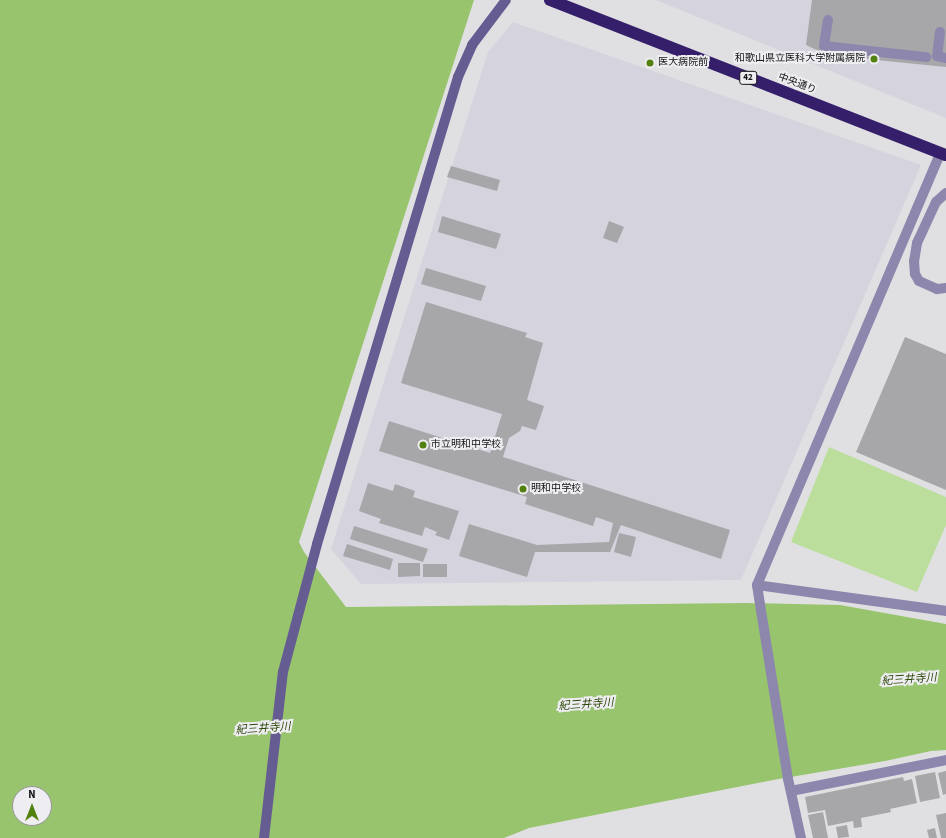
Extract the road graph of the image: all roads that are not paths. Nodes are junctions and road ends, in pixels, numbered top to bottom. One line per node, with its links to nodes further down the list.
1 (506, 0): 14 (street)
2 (550, 0): 7 (highway, 中央通り / 42)
3 (828, 20): 5 (street)
4 (940, 32): 6 (street)
5 (926, 57)
6 (946, 58)
7 (943, 154): 10 (street)
8 (946, 193): 9 (street)
9 (946, 288)
10 (757, 585): 11 (street); 13 (street)
11 (946, 611)
12 (946, 760): 13 (street)
13 (791, 791): 15 (street)
14 (264, 838)
15 (802, 838)

